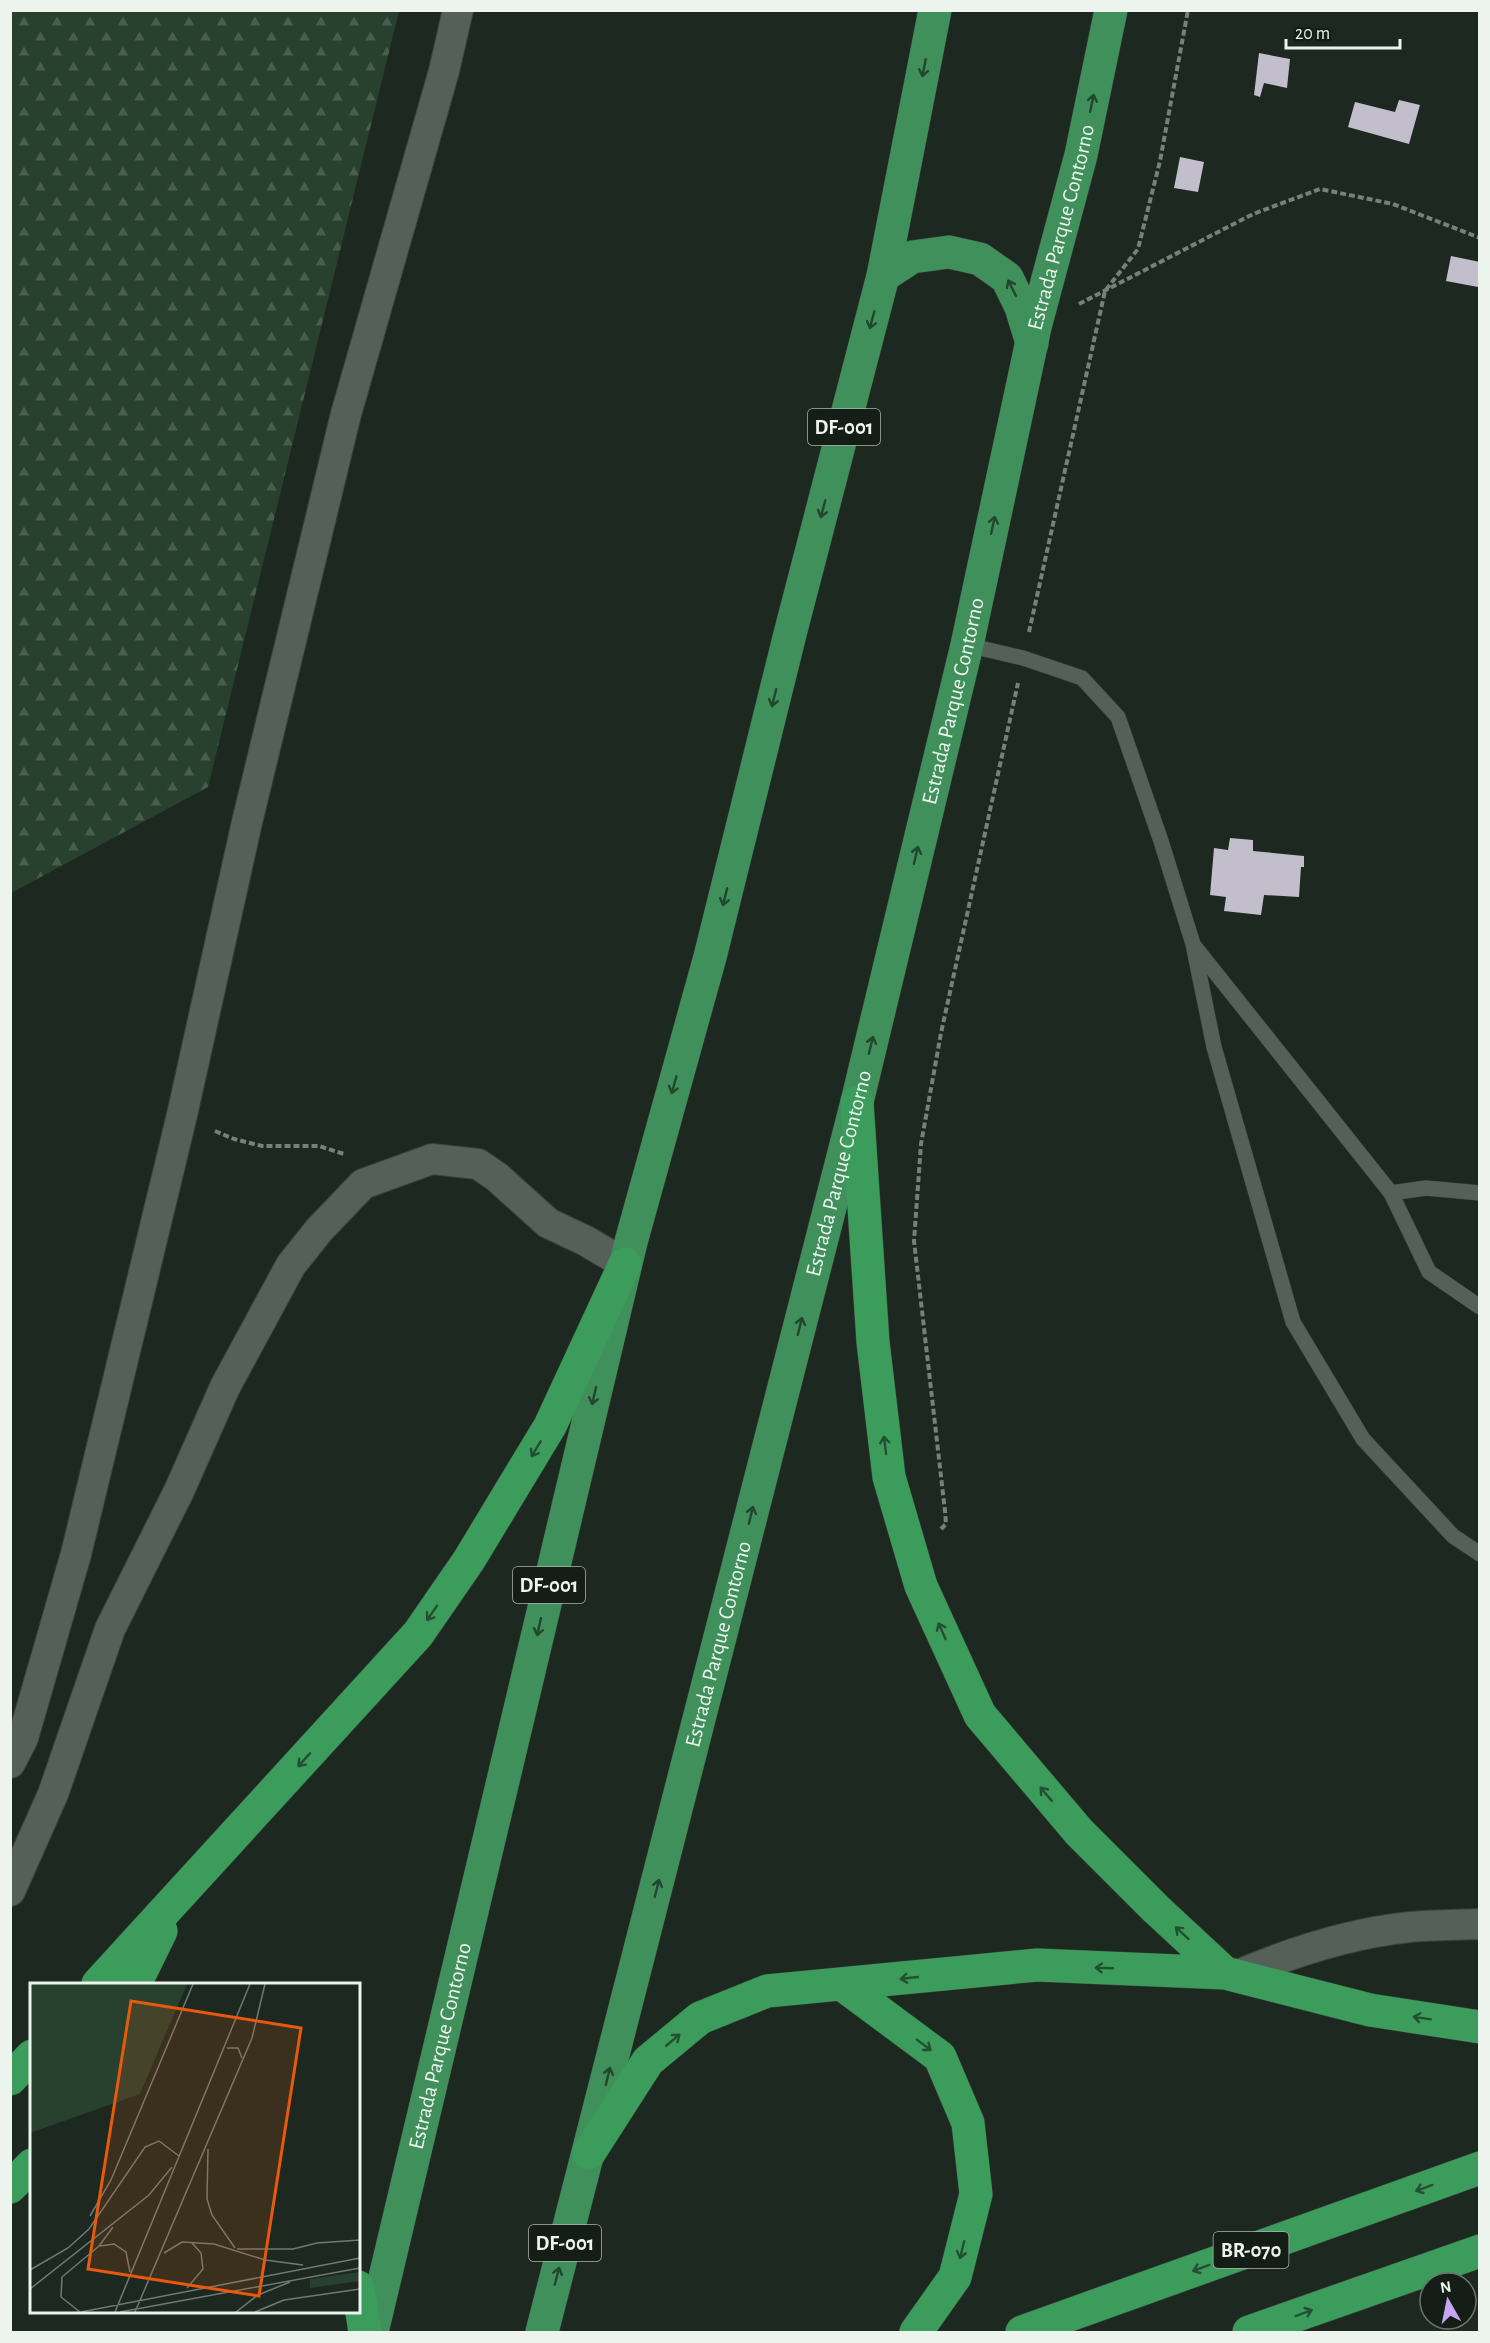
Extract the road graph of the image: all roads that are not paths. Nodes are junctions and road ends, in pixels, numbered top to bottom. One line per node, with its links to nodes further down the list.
1 (458, 10): 14 (street)
2 (935, 10): 4 (highway, Estrada Parque Contorno / DF-001, one-way to 4)
3 (1111, 10): 5 (highway, Estrada Parque Contorno / DF-001, one-way to 3)
4 (883, 276): 5 (highway, one-way to 4); 11 (highway, Estrada Parque Contorno / DF-001, one-way to 11)
5 (1034, 335): 6 (highway, Estrada Parque Contorno / DF-001, one-way to 5)
6 (967, 645): 7 (lane); 8 (highway, Estrada Parque Contorno / DF-001, one-way to 6)
7 (1193, 944): 9 (lane); 13 (lane)
8 (857, 1102): 18 (highway, one-way to 8); 25 (highway, Estrada Parque Contorno / DF-001, one-way to 8)
9 (1391, 1193): 10 (lane); 12 (lane)
10 (1479, 1193)
11 (625, 1264): 15 (street); 16 (highway, one-way to 16); 32 (highway, Estrada Parque Contorno / DF-001, one-way to 32)
12 (1479, 1307)
13 (1479, 1554)
14 (10, 1763)
15 (10, 1891)
16 (176, 1900): 19 (highway); 20 (highway)
17 (1479, 1924): 18 (street)
18 (1231, 1974): 21 (highway, one-way to 21); 22 (highway, one-way to 18)
19 (99, 1983)
20 (135, 1983)
21 (843, 1985): 25 (highway, one-way to 21); 34 (highway, one-way to 34)
22 (1479, 2027)
23 (30, 2058): 24 (highway)
24 (10, 2079)
25 (589, 2154): 33 (highway, Estrada Parque Contorno / DF-001, one-way to 25)
26 (30, 2166): 28 (highway)
27 (1479, 2168): 35 (highway, BR-070, one-way to 35)
28 (10, 2187)
29 (1479, 2251): 36 (highway, one-way to 29)
30 (360, 2300): 31 (highway)
31 (365, 2332)
32 (372, 2332)
33 (542, 2332)
34 (916, 2332)
35 (1022, 2332)
36 (1249, 2332)

